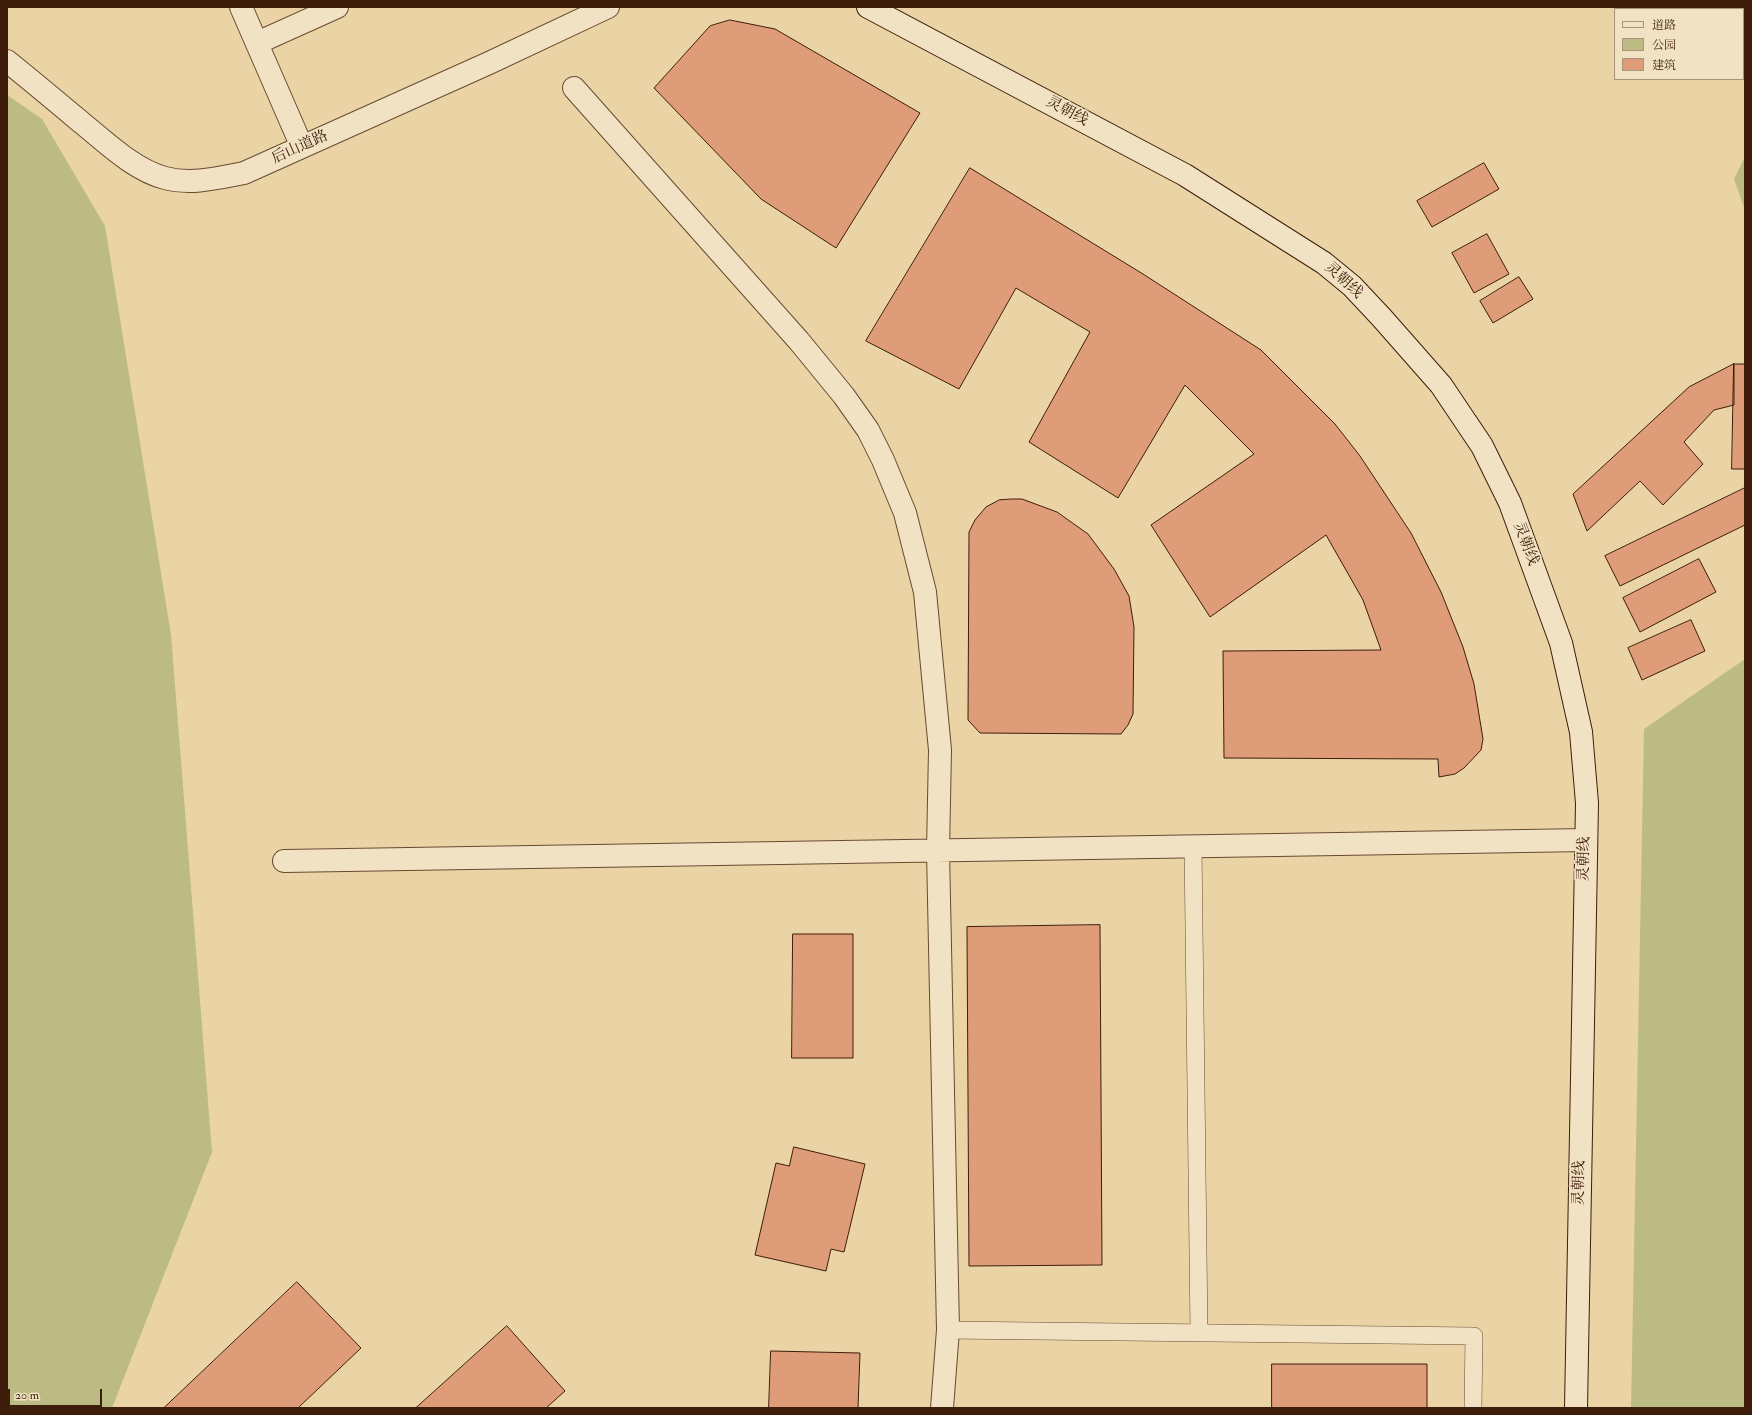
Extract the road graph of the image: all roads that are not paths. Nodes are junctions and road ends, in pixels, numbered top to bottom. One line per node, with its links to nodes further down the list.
1 (241, 7): 5 (street)
2 (337, 7): 5 (street)
3 (608, 7): 8 (street, 后山道路)
4 (868, 7): 9 (street, 灵朝线)
5 (257, 43): 8 (street)
6 (7, 61): 8 (street, 后山道路)
7 (574, 88): 11 (street)
8 (302, 147)
9 (1586, 840): 10 (street); 17 (street, 灵朝线)
10 (1192, 846): 11 (street); 14 (lane)
11 (938, 850): 12 (street); 13 (street)
12 (284, 861)
13 (948, 1330): 14 (lane); 15 (street)
14 (1199, 1333): 16 (lane)
15 (942, 1408)
16 (1473, 1408)
17 (1576, 1408)

